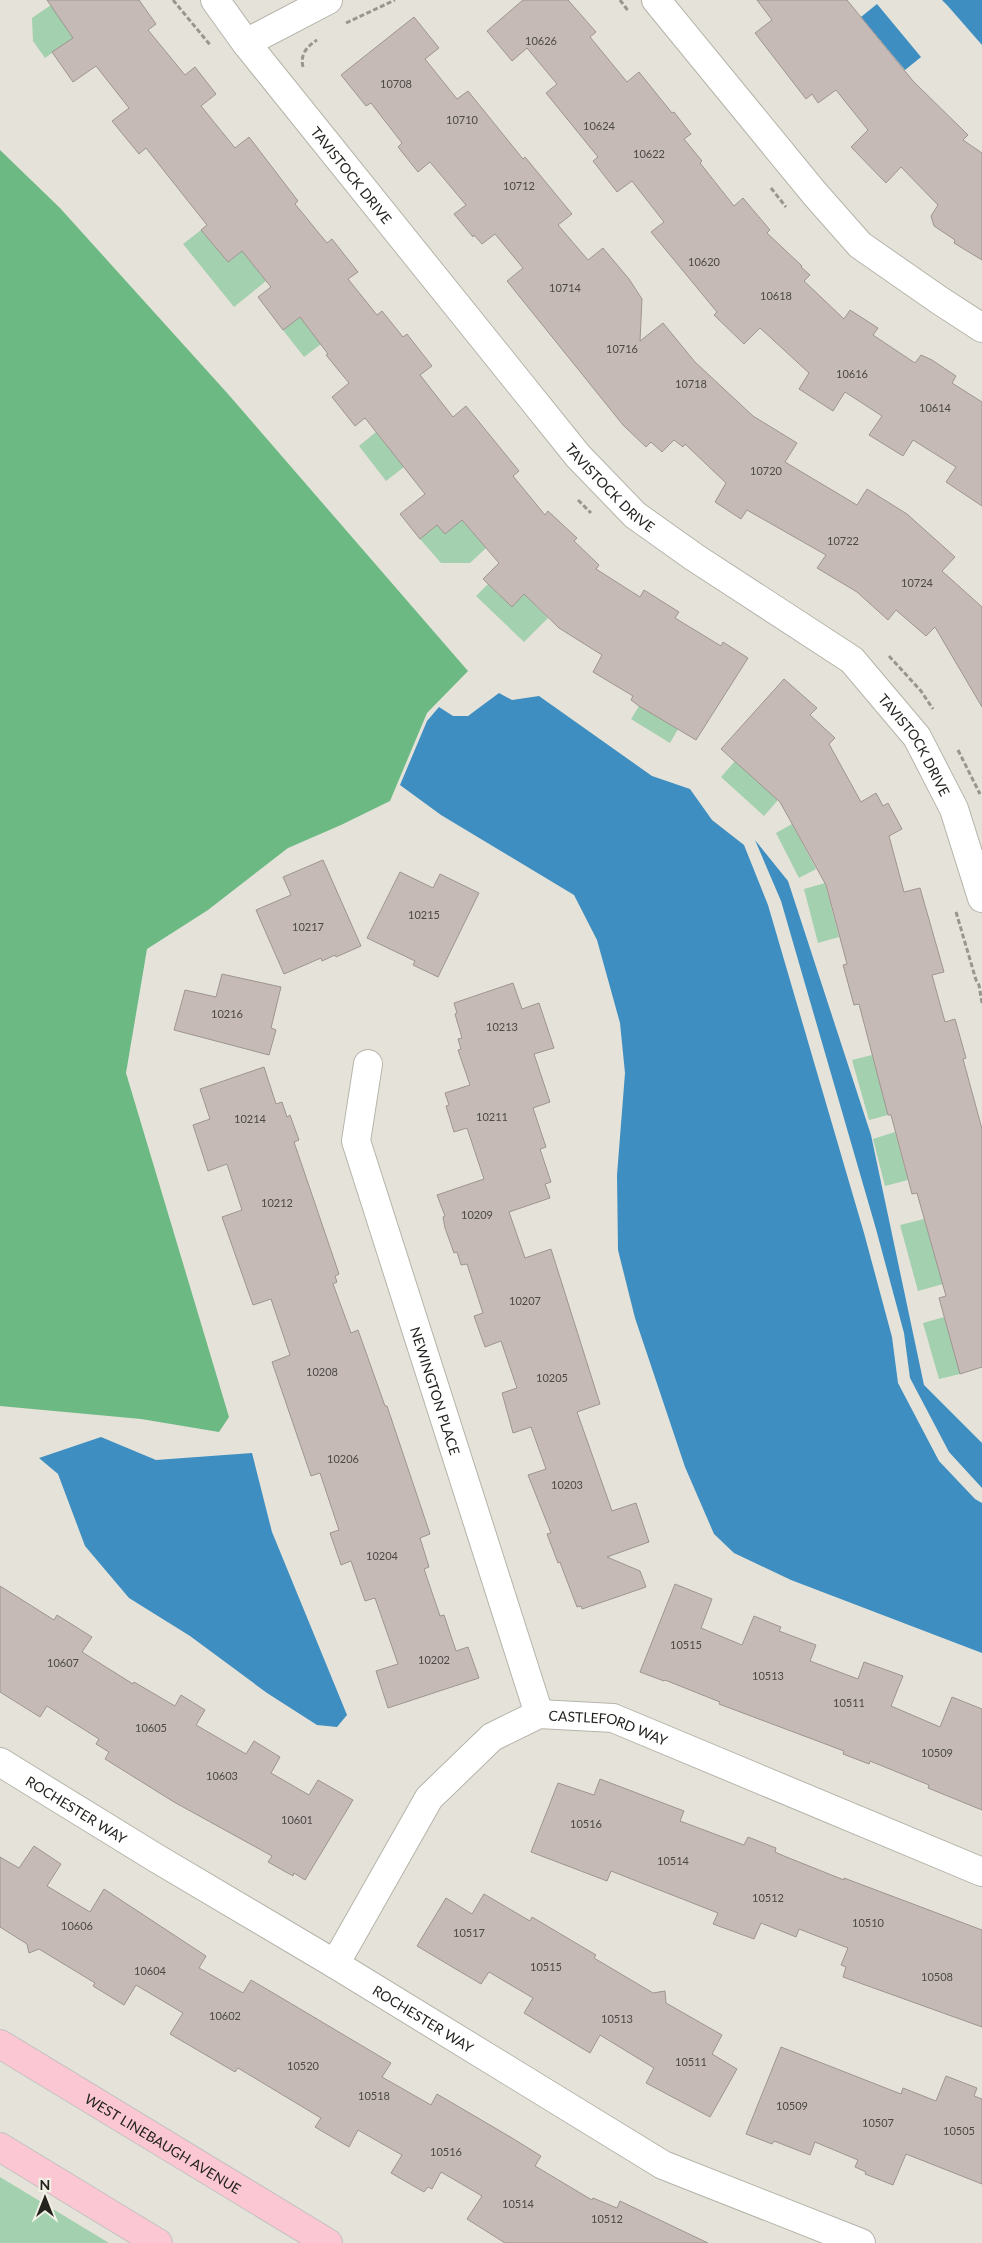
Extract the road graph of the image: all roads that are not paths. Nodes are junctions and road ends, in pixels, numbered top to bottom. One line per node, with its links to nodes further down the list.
1 (215, 0): 4 (street, TAVISTOCK DRIVE)
2 (328, 0): 4 (street)
3 (656, 0): 5 (street)
4 (246, 43): 6 (street, TAVISTOCK DRIVE)
5 (982, 328)
6 (982, 898)
7 (368, 1064): 8 (street, NEWINGTON PLACE)
8 (539, 1714): 10 (street, CASTLEFORD WAY); 11 (street, CASTLEFORD WAY)
9 (0, 1762): 11 (street, ROCHESTER WAY)
10 (982, 1872)
11 (335, 1964): 16 (street, ROCHESTER WAY)
12 (0, 2044): 15 (main road, WEST LINEBAUGH AVENUE)
13 (0, 2147): 14 (main road)
14 (158, 2243)
15 (328, 2243)
16 (861, 2243)

